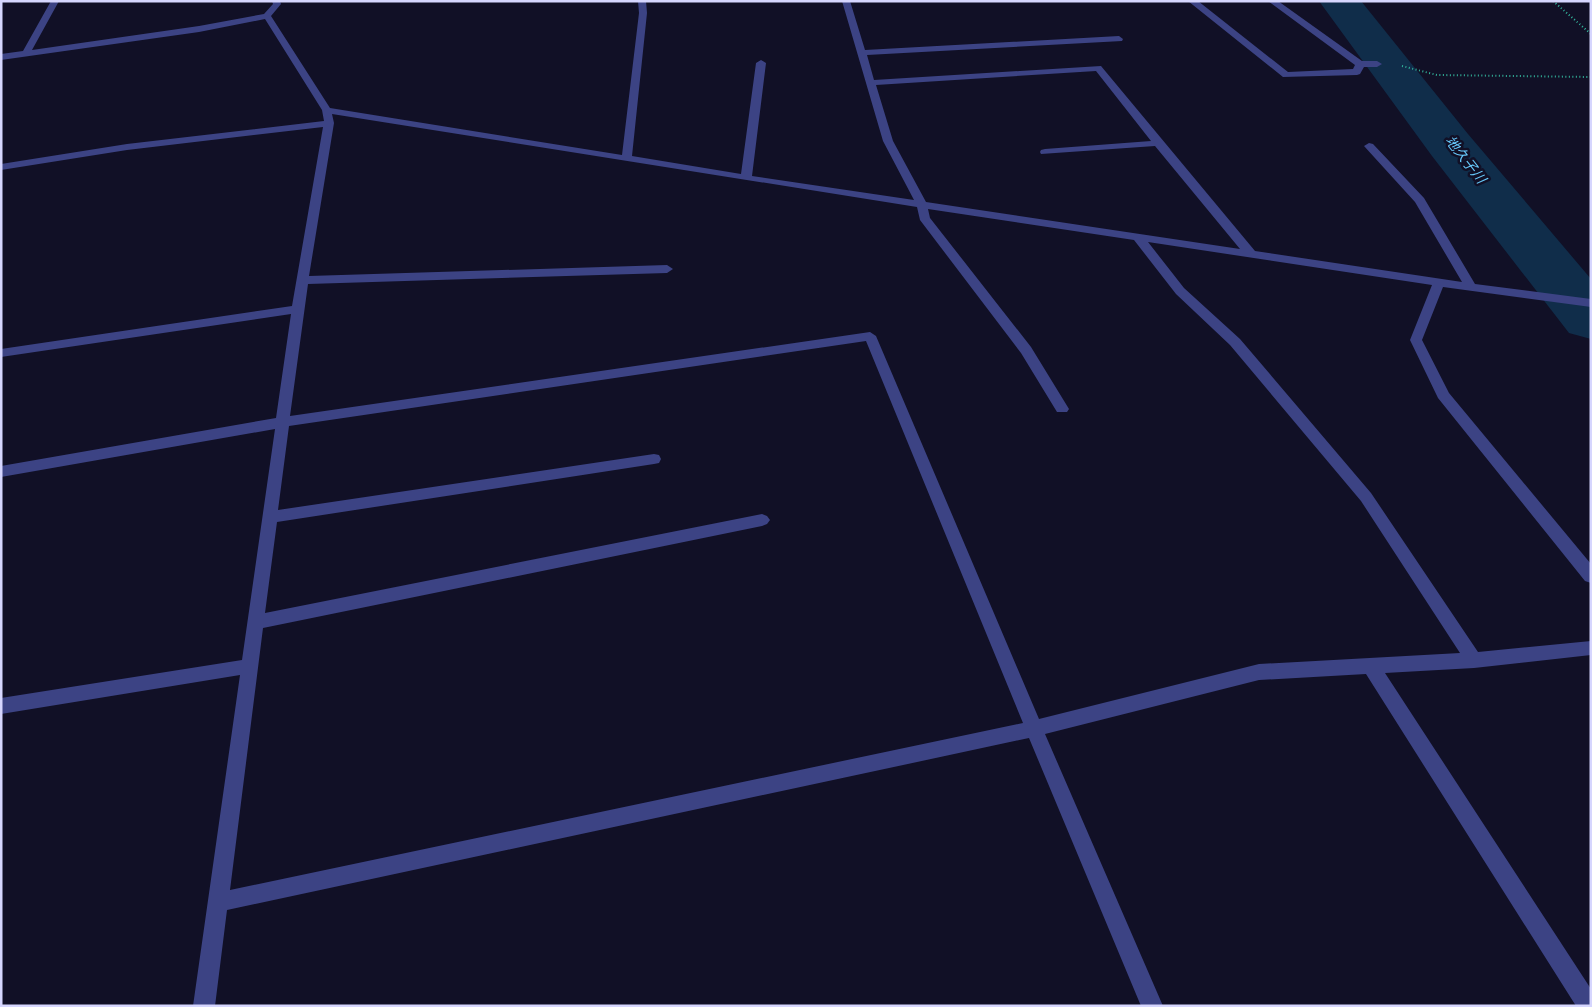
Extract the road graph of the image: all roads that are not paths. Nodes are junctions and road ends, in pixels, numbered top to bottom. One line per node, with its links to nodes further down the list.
1 (55, 1): 10 (street)
2 (642, 1): 20 (street)
3 (846, 1): 9 (street)
4 (1192, 1): 13 (street)
5 (1272, 1): 13 (street)
6 (279, 2): 7 (street)
7 (267, 16): 10 (street); 16 (street)
8 (1119, 39): 9 (street)
9 (862, 54): 15 (street)
10 (25, 55): 11 (street)
11 (1, 57)
12 (761, 62): 22 (street)
13 (1360, 64): 14 (street)
14 (1377, 64)
15 (871, 83): 17 (street); 23 (street)
16 (328, 117): 20 (street); 21 (street); 27 (street)
17 (1158, 143): 19 (street); 25 (street)
18 (1369, 146): 29 (street)
19 (1045, 152)
20 (627, 157): 22 (street)
21 (1, 167)
22 (746, 178): 23 (street)
23 (922, 204): 24 (street); 33 (street)
24 (1138, 237): 25 (street); 42 (street)
25 (1250, 254): 28 (street)
26 (666, 270): 27 (street)
27 (304, 280): 31 (street)
28 (1439, 282): 29 (street); 39 (street)
29 (1471, 287): 30 (street)
30 (1591, 303)
31 (298, 309): 32 (street); 34 (street)
32 (1, 353)
33 (1062, 409)
34 (284, 422): 36 (street); 37 (street); 46 (street)
35 (654, 459): 37 (street)
36 (1, 472)
37 (271, 517): 40 (street)
38 (762, 520): 40 (street)
39 (1591, 576)
40 (257, 622): 43 (street)
41 (1591, 648): 42 (street)
42 (1474, 660): 44 (street)
43 (251, 666): 45 (street); 47 (street)
44 (1371, 666): 46 (street); 50 (street)
45 (1, 706)
46 (1034, 729): 47 (street); 49 (street)
47 (219, 902): 48 (street)
48 (204, 1006)
49 (1152, 1006)
50 (1589, 1006)

